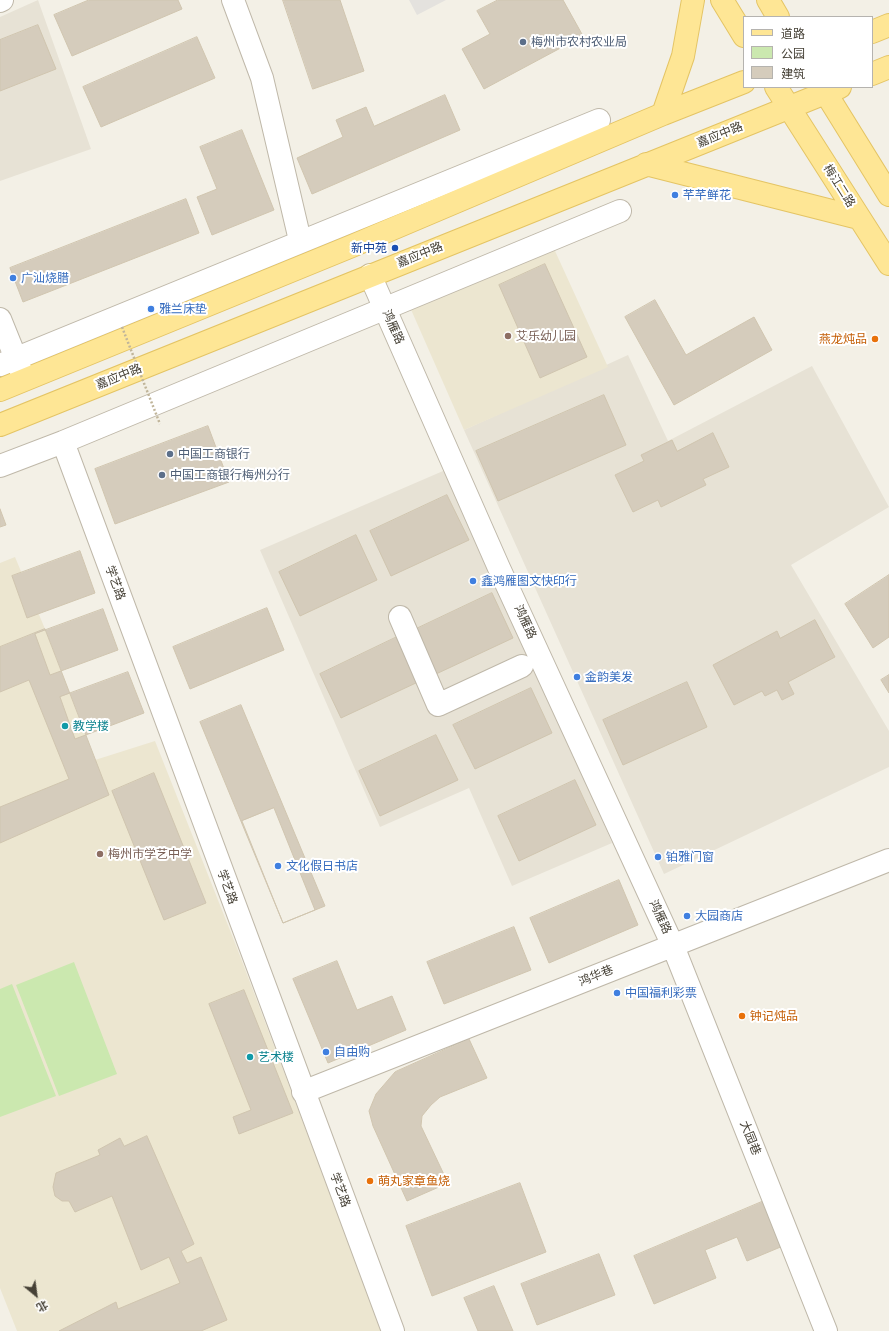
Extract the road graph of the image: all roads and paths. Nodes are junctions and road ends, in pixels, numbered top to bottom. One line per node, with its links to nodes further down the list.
1 (233, 0): 21 (street)
2 (694, 0): 15 (main road)
3 (722, 0): 8 (main road)
4 (768, 0): 5 (main road)
5 (777, 16)
6 (889, 25): 7 (main road)
7 (873, 32)
8 (743, 34)
9 (889, 67): 10 (main road)
10 (873, 74)
11 (743, 82): 15 (main road)
12 (777, 88): 14 (main road, 梅江二路)
13 (829, 89): 14 (main road, 嘉应中路); 18 (main road)
14 (789, 107): 17 (main road, 嘉应中路); 20 (main road, 梅江二路)
15 (663, 114): 28 (main road)
16 (599, 120): 27 (street)
17 (646, 164): 20 (main road); 23 (main road, 嘉应中路)
18 (889, 195)
19 (620, 211): 24 (street)
20 (859, 218): 22 (main road, 梅江二路)
21 (299, 236)
22 (889, 264)
23 (370, 275): 24 (street, 鸿雁路); 31 (main road, 嘉应中路)
24 (385, 309): 32 (street); 37 (street, 鸿雁路)
25 (0, 319): 27 (street)
26 (122, 328): 30 (path, bridge)
27 (8, 361): 28 (street)
28 (24, 380): 29 (main road)
29 (0, 390)
30 (160, 424)
31 (0, 425)
32 (63, 442): 33 (street); 38 (street, 学艺路)
33 (0, 466)
34 (400, 617): 35 (street)
35 (522, 666)
36 (889, 860): 37 (street, 鸿华巷)
37 (673, 946): 38 (street, 鸿华巷); 40 (street, 大园巷)
38 (303, 1092): 39 (street, 学艺路)
39 (392, 1331)
40 (826, 1331)

